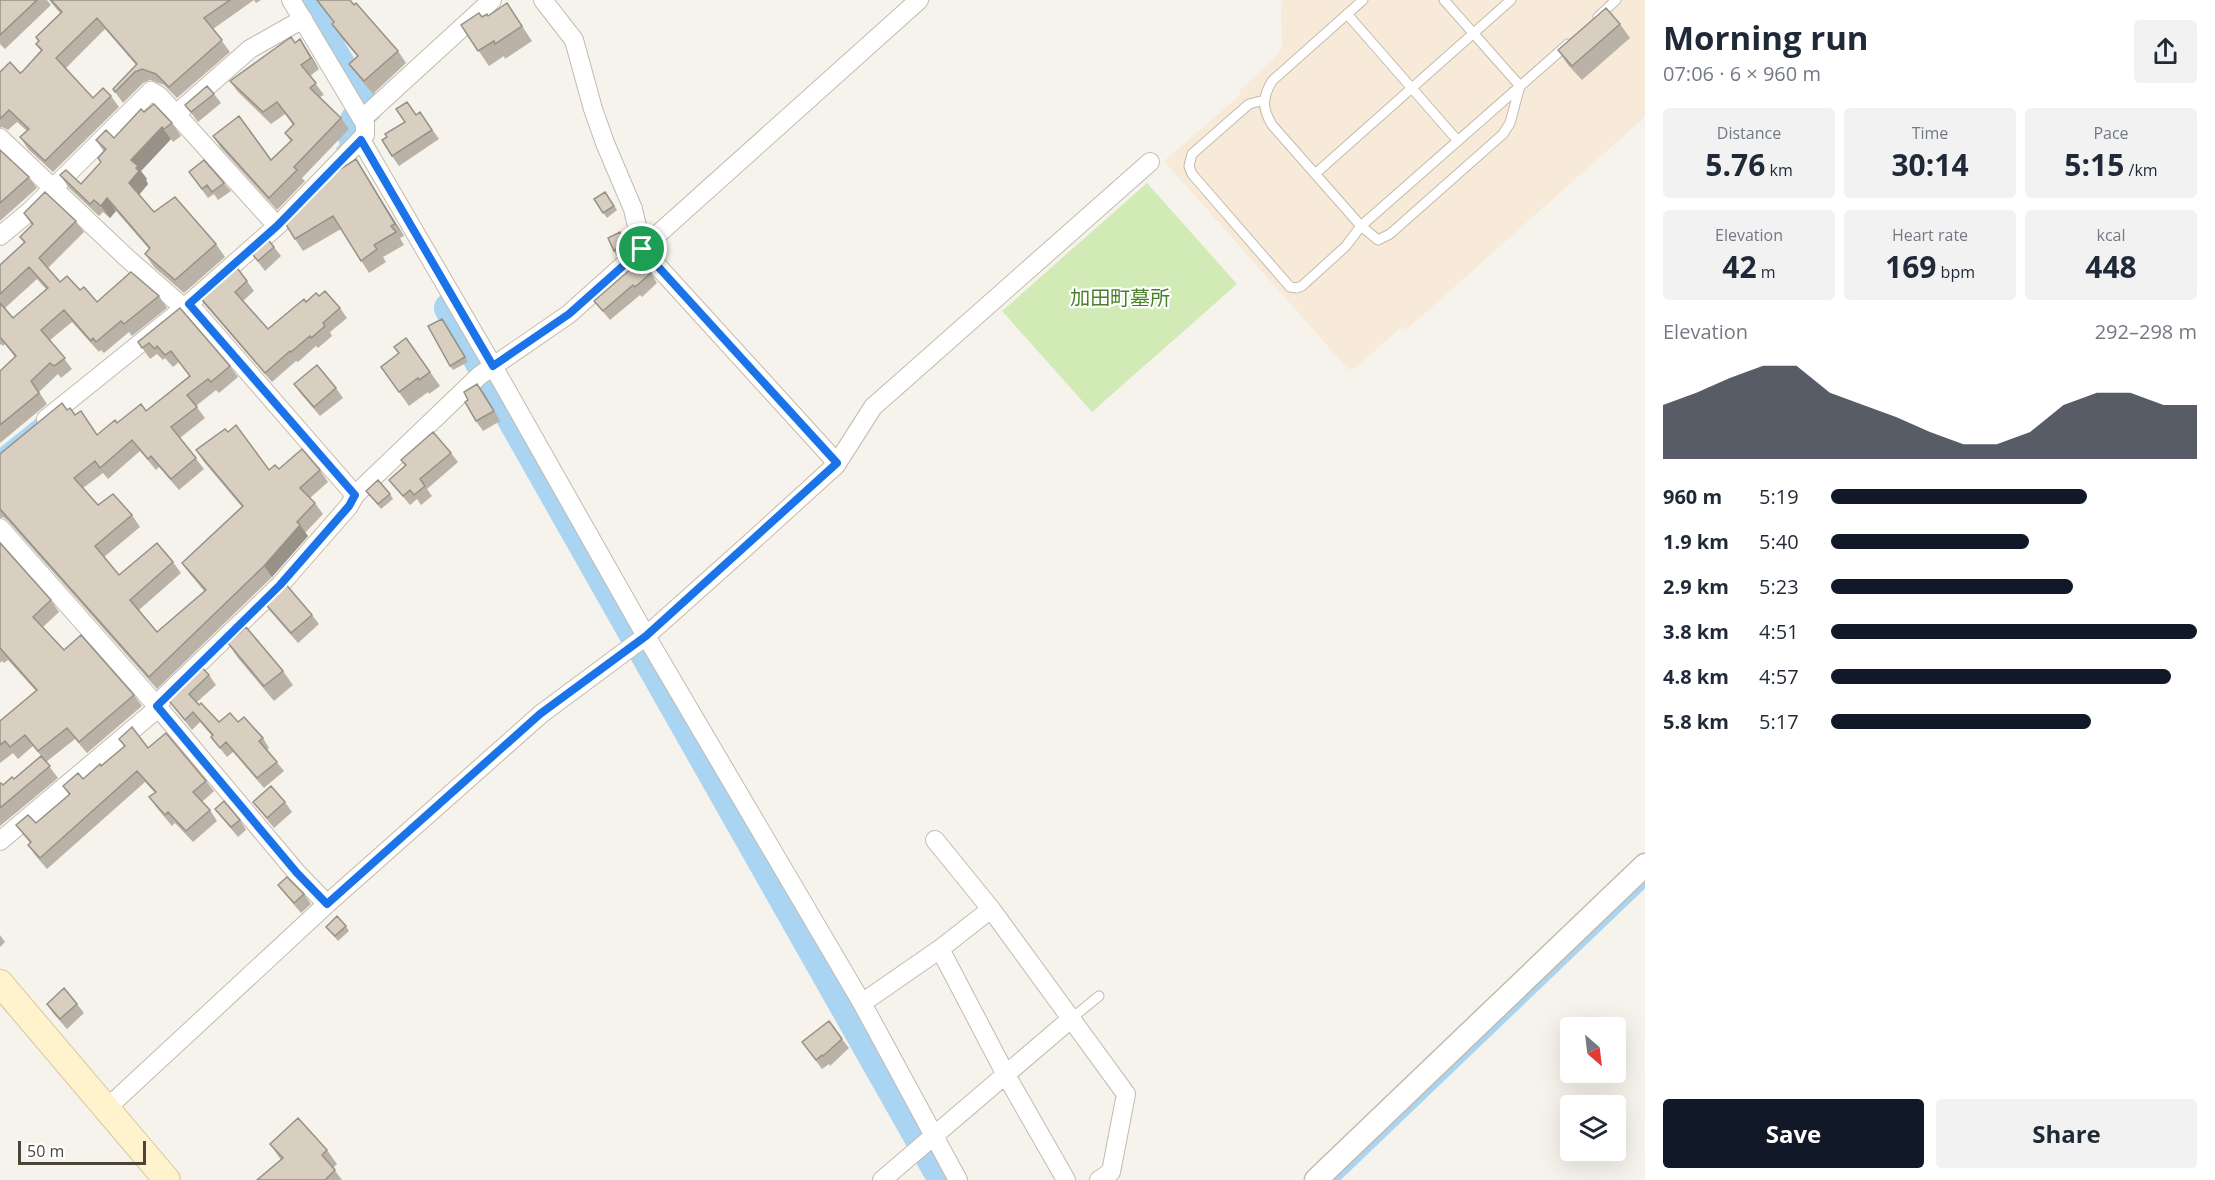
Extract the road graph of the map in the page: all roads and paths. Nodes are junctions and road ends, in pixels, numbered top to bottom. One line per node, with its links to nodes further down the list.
1 (291, 0): 10 (street)
2 (492, 0): 18 (street)
3 (543, 0): 28 (street)
4 (919, 0): 28 (street)
5 (1363, 0): 9 (lane)
6 (1444, 0): 12 (lane)
7 (1511, 0): 12 (lane)
8 (1612, 2): 11 (lane)
9 (1347, 14): 15 (lane); 16 (lane)
10 (303, 19): 17 (street); 18 (street)
11 (1587, 27)
12 (1473, 34): 14 (lane); 15 (lane)
13 (1578, 34): 14 (lane)
14 (1520, 86): 21 (lane); 26 (lane)
15 (1412, 88): 21 (lane); 23 (lane)
16 (1265, 100): 23 (lane); 26 (lane)
17 (176, 114): 24 (street); 25 (street)
18 (362, 119): 20 (street)
19 (0, 138): 24 (street)
20 (361, 140): 25 (street); 30 (street)
21 (1458, 141): 26 (lane)
22 (1150, 162): 32 (street)
23 (1315, 174): 26 (lane)
24 (52, 188): 27 (street); 29 (street)
25 (277, 226): 29 (street)
26 (1361, 226)
27 (0, 236)
28 (642, 249): 30 (street); 32 (street)
29 (187, 306): 31 (street); 33 (street)
30 (488, 370): 33 (street); 35 (street)
31 (31, 431)
32 (837, 463): 35 (street)
33 (355, 495): 36 (street)
34 (0, 528): 36 (street)
35 (640, 640): 40 (street); 45 (street)
36 (157, 706): 38 (street); 40 (street)
37 (935, 840): 41 (street)
38 (0, 841)
39 (1645, 865): 55 (street)
40 (327, 904): 48 (street)
41 (991, 909): 42 (street); 46 (street)
42 (940, 948): 45 (street); 47 (street)
43 (0, 983): 48 (main road)
44 (1099, 996): 46 (lane)
45 (862, 1003): 49 (street)
46 (1072, 1018): 47 (street); 54 (street)
47 (1006, 1075): 49 (street); 53 (street)
48 (107, 1108): 50 (main road)
49 (926, 1142): 51 (street); 52 (street)
50 (167, 1180)
51 (882, 1180)
52 (958, 1180)
53 (1066, 1180)
54 (1099, 1180)
55 (1316, 1180)

